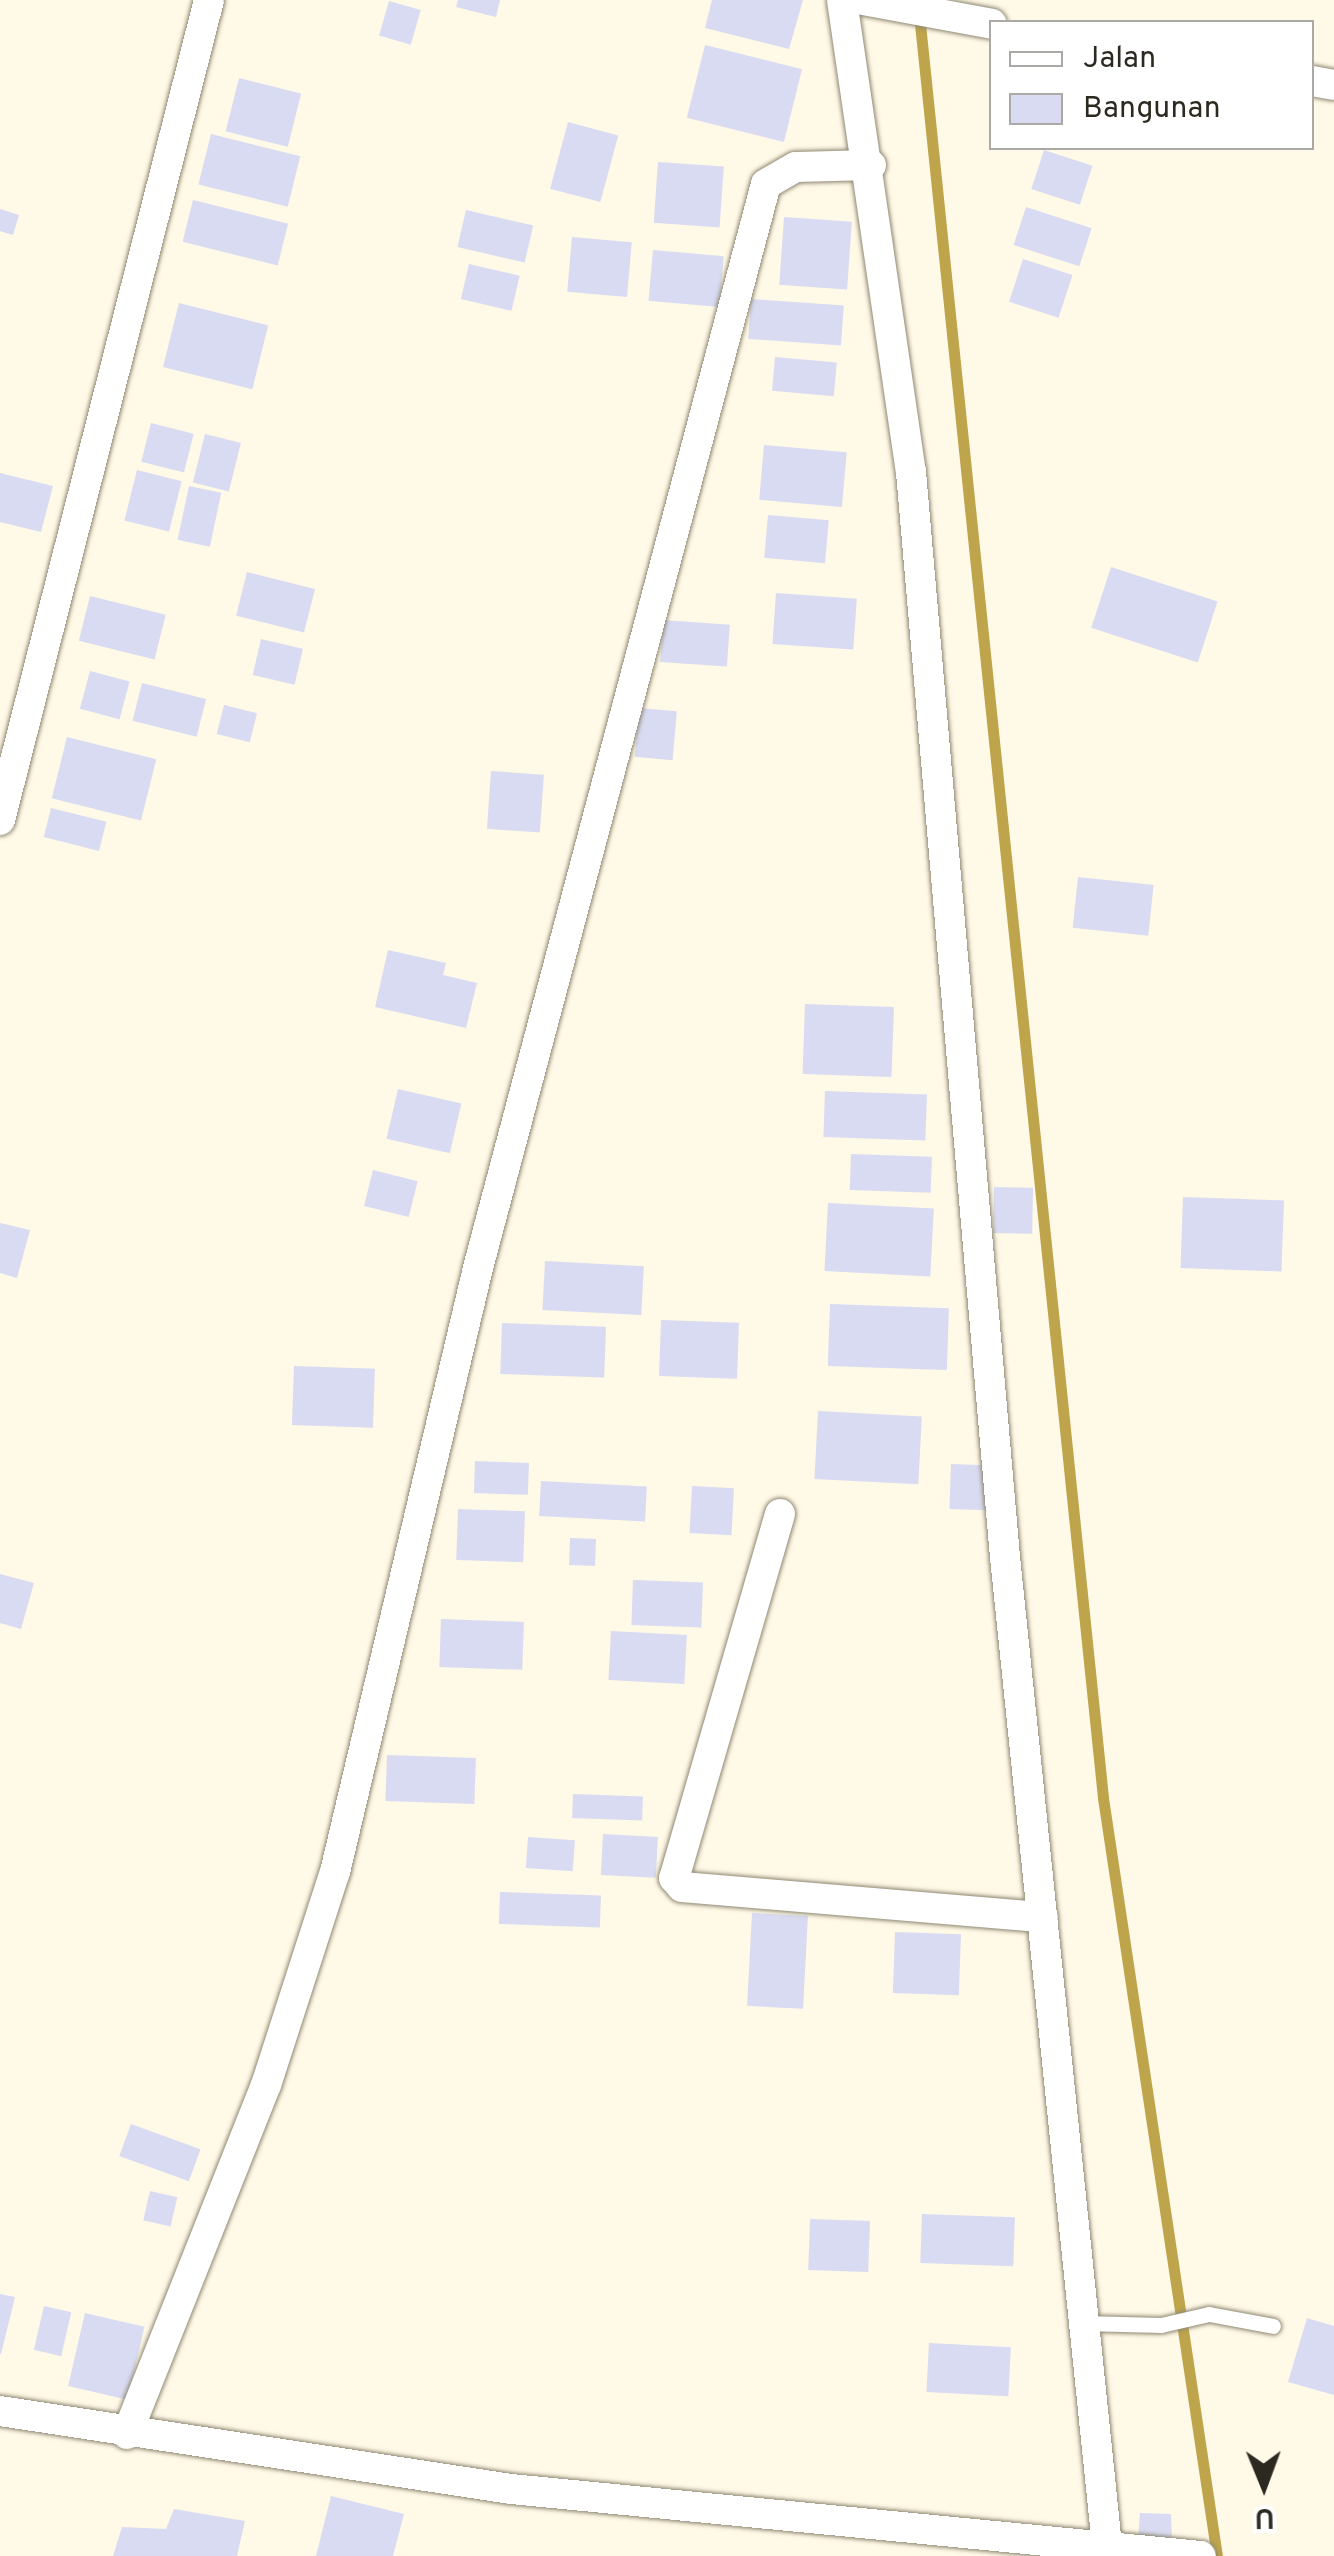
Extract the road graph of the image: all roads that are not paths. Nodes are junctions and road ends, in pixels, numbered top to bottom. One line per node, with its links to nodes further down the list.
1 (209, 0): 6 (street)
2 (842, 0): 5 (street)
3 (863, 0): 4 (street)
4 (989, 24)
5 (871, 166): 8 (street); 12 (street)
6 (0, 820)
7 (780, 1514): 8 (street)
8 (1043, 1917): 9 (street)
9 (1083, 2324): 10 (lane); 13 (street)
10 (1273, 2326)
11 (0, 2411): 12 (street)
12 (127, 2434): 13 (street)
13 (1107, 2549): 14 (street)
14 (1195, 2553)

